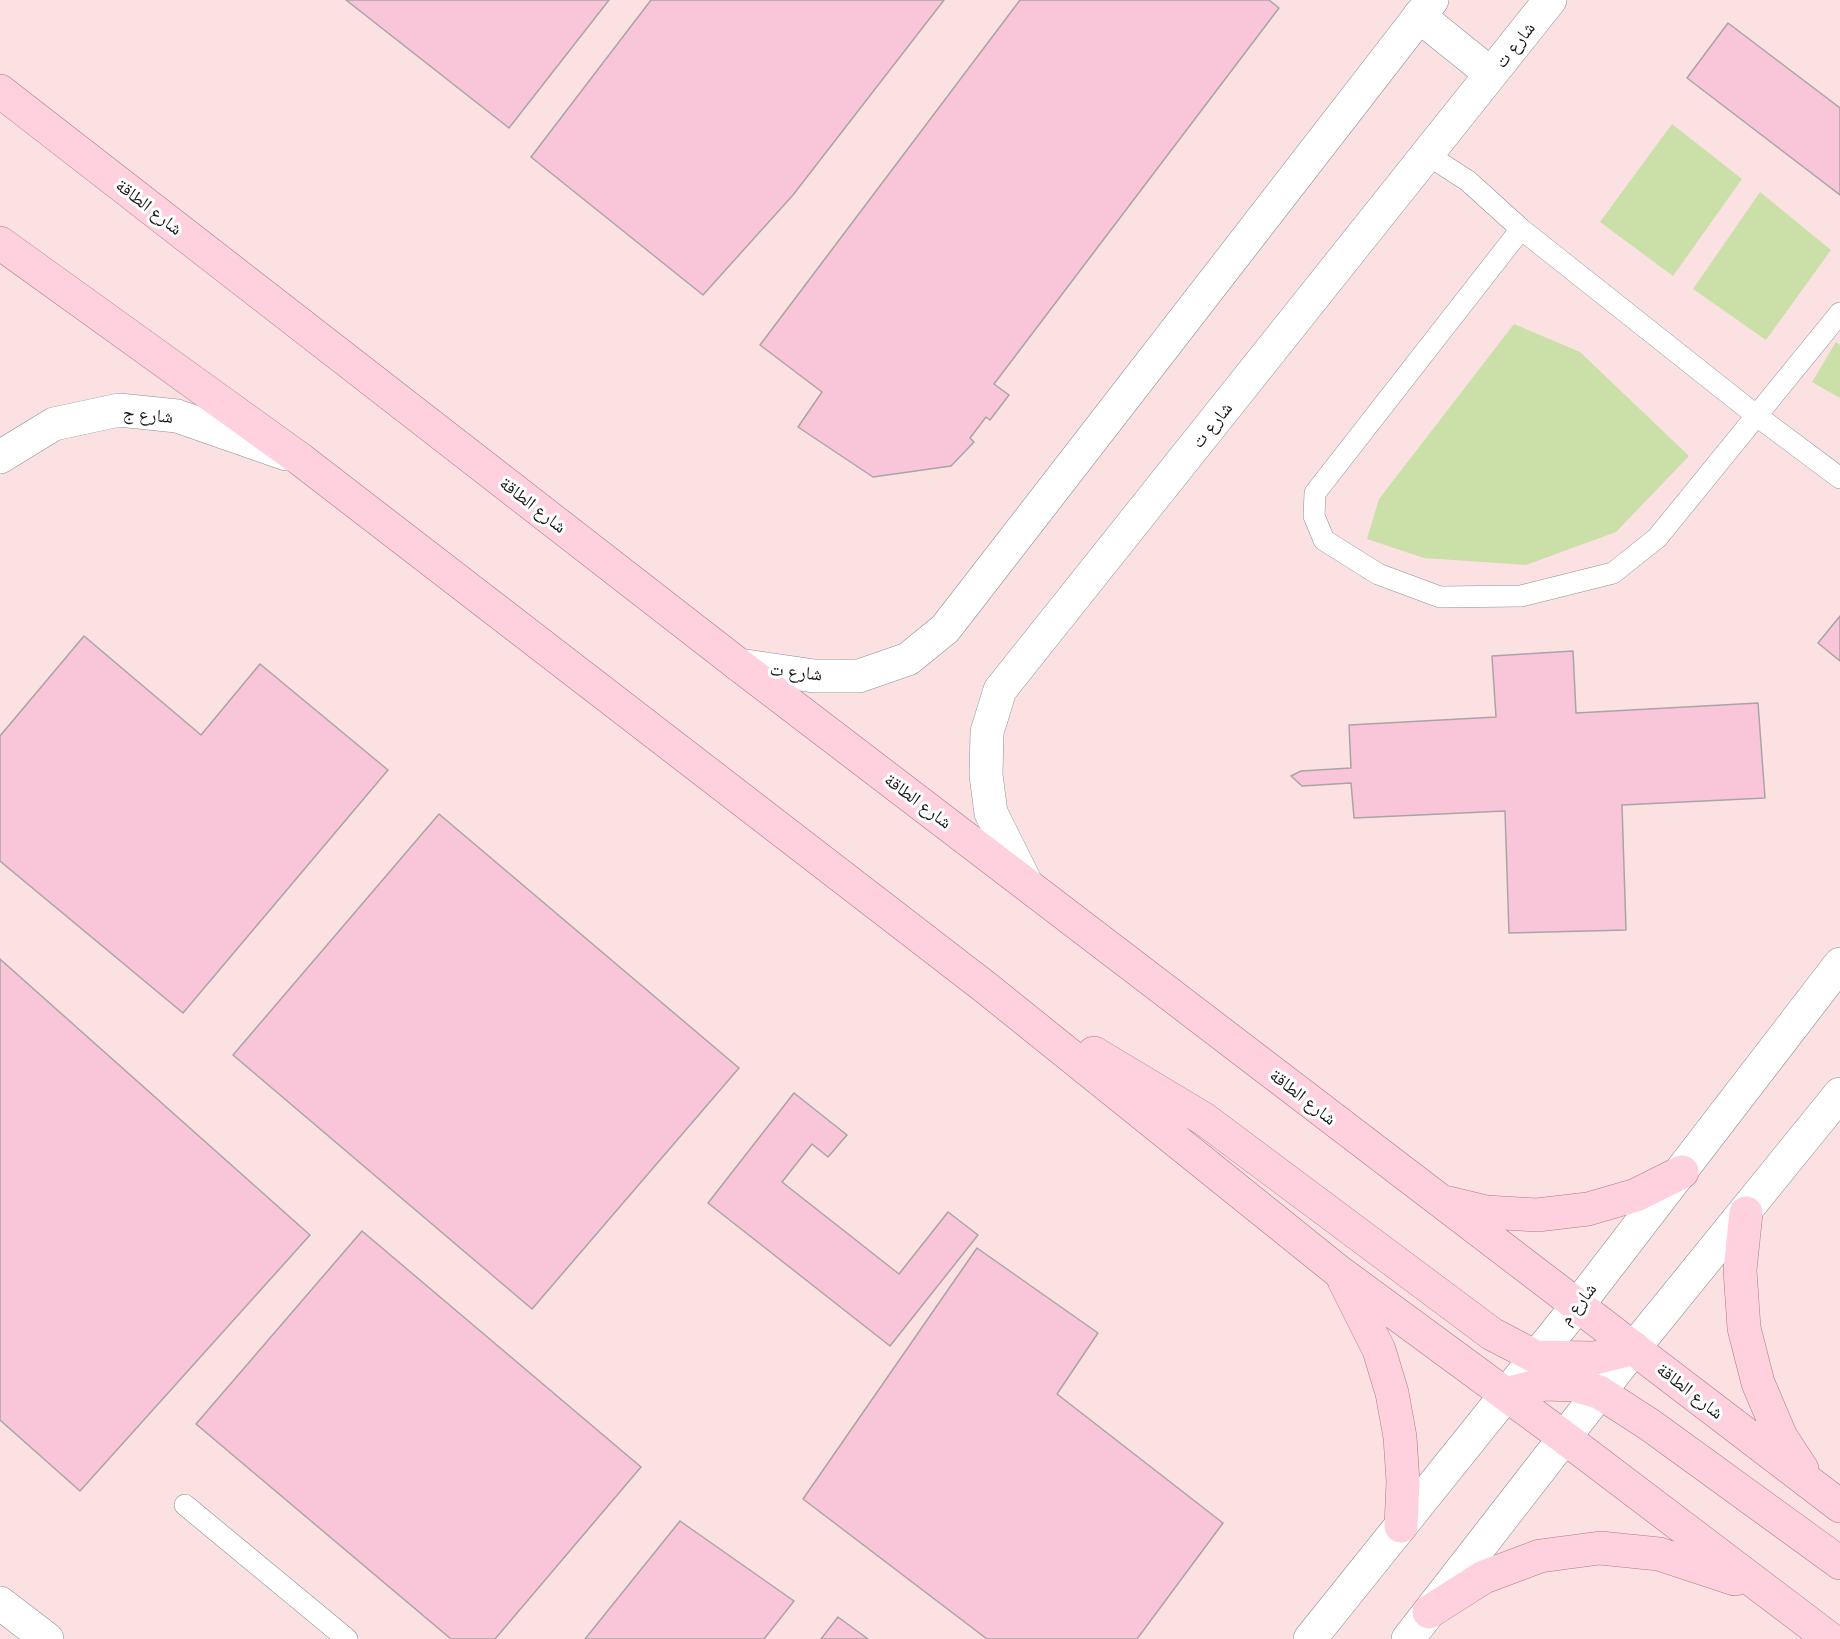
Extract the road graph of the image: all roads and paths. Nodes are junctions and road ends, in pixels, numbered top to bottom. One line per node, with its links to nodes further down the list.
1 (1550, 0): 3 (street, شارع ت)
2 (1425, 8): 3 (street); 13 (street, شارع ت)
3 (1491, 74): 5 (street, شارع ت)
4 (0, 91): 13 (main road, شارع الطاقة)
5 (1428, 155): 6 (lane); 14 (street, شارع ت)
6 (1521, 229): 9 (lane); 9 (lane)
7 (0, 243): 11 (main road)
8 (1840, 313): 9 (lane)
9 (1757, 416): 12 (lane)
10 (0, 458): 11 (street, شارع ج)
11 (300, 459): 16 (main road)
12 (1840, 478)
13 (740, 665): 14 (main road, شارع الطاقة)
14 (1026, 883): 19 (main road, شارع الطاقة)
15 (1840, 964): 18 (street, شارع م)
16 (985, 987): 21 (main road); 24 (main road)
17 (1840, 1094): 20 (street)
18 (1682, 1173): 19 (main road); 22 (street, شارع م)
19 (1437, 1200): 22 (main road, شارع الطاقة)
20 (1746, 1213): 23 (street); 28 (main road)
21 (1338, 1271): 26 (main road); 31 (main road)
22 (1578, 1305): 23 (main road, شارع الطاقة); 24 (street, شارع م)
23 (1634, 1348): 24 (main road); 25 (street); 28 (main road, شارع الطاقة)
24 (1536, 1357): 26 (street, شارع م)
25 (1599, 1392): 26 (main road); 27 (street); 32 (main road)
26 (1506, 1394): 27 (main road); 31 (street, شارع م)
27 (1565, 1438): 33 (main road); 35 (street)
28 (1812, 1485): 30 (main road, شارع الطاقة)
29 (185, 1505): 37 (lane)
30 (1840, 1506)
31 (1401, 1526): 38 (street, شارع م)
32 (1840, 1563)
33 (1768, 1592): 35 (main road); 40 (main road)
34 (0, 1603): 36 (street)
35 (1429, 1612): 39 (street)
36 (47, 1639)
37 (347, 1639)
38 (1310, 1639)
39 (1408, 1639)
40 (1830, 1639)

